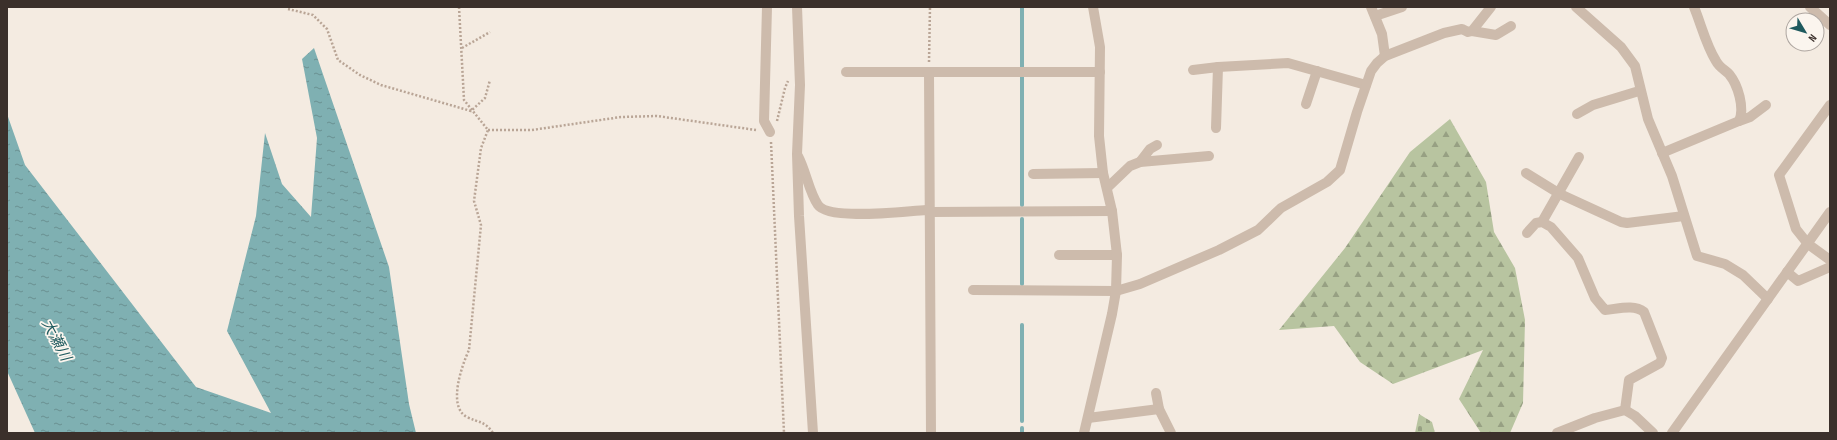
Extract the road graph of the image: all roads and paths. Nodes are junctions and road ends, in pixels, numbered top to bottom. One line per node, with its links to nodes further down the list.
1 (459, 7): 17 (path)
2 (767, 7): 37 (street)
3 (796, 7): 19 (street)
4 (930, 7): 25 (path)
5 (1092, 7): 24 (street)
6 (1402, 7): 12 (street)
7 (1491, 7): 15 (street)
8 (1576, 7): 28 (street)
9 (1694, 7): 34 (street)
10 (1810, 7): 13 (street)
11 (288, 9): 32 (path)
12 (1373, 11): 18 (street)
13 (1830, 24)
14 (1511, 26): 15 (street)
15 (1472, 31): 18 (street)
16 (490, 32): 17 (path)
17 (462, 48): 32 (path)
18 (1385, 56): 27 (street)
19 (798, 62): 37 (path); 40 (street)
20 (1218, 67): 21 (street); 22 (street); 35 (street)
21 (1193, 70)
22 (1317, 71): 27 (street); 29 (street)
23 (846, 72): 25 (street)
24 (1100, 72): 25 (street); 44 (street)
25 (929, 73): 50 (street)
26 (490, 80): 32 (path)
27 (1366, 85): 62 (street)
28 (1639, 91): 33 (street); 39 (street)
29 (1306, 104)
30 (1766, 105): 34 (street)
31 (1830, 105): 55 (street)
32 (471, 111): 36 (path)
33 (1577, 114)
34 (1739, 120): 39 (street)
35 (1216, 128)
36 (488, 130): 37 (path); 68 (path)
37 (770, 132): 69 (path)
38 (1157, 145): 43 (street)
39 (1662, 153): 52 (street)
40 (797, 154): 50 (street); 70 (street)
41 (1209, 156): 43 (street)
42 (1579, 157): 48 (street)
43 (1140, 162): 47 (street)
44 (1103, 173): 46 (street); 47 (street)
45 (1526, 173): 48 (street)
46 (1033, 174)
47 (1108, 187): 49 (street)
48 (1560, 194): 52 (street); 53 (street)
49 (1112, 211): 50 (street); 57 (street)
50 (931, 212): 71 (street)
51 (1830, 212): 55 (street)
52 (1684, 216): 63 (street)
53 (1542, 222): 54 (street); 66 (street)
54 (1527, 233)
55 (1808, 244): 58 (street); 60 (street)
56 (1059, 255): 57 (street)
57 (1117, 255): 62 (street)
58 (1828, 257)
59 (1830, 267): 60 (street)
60 (1787, 272): 63 (street)
61 (973, 290): 62 (street)
62 (1116, 290): 67 (street)
63 (1768, 299): 76 (street)
64 (1156, 393): 65 (street)
65 (1159, 409): 67 (street); 73 (street)
66 (1625, 410): 74 (street); 75 (street)
67 (1088, 418): 72 (street)
68 (493, 433)
69 (784, 433)
70 (813, 433)
71 (930, 433)
72 (1084, 433)
73 (1171, 433)
74 (1558, 433)
75 (1653, 433)
76 (1672, 433)

